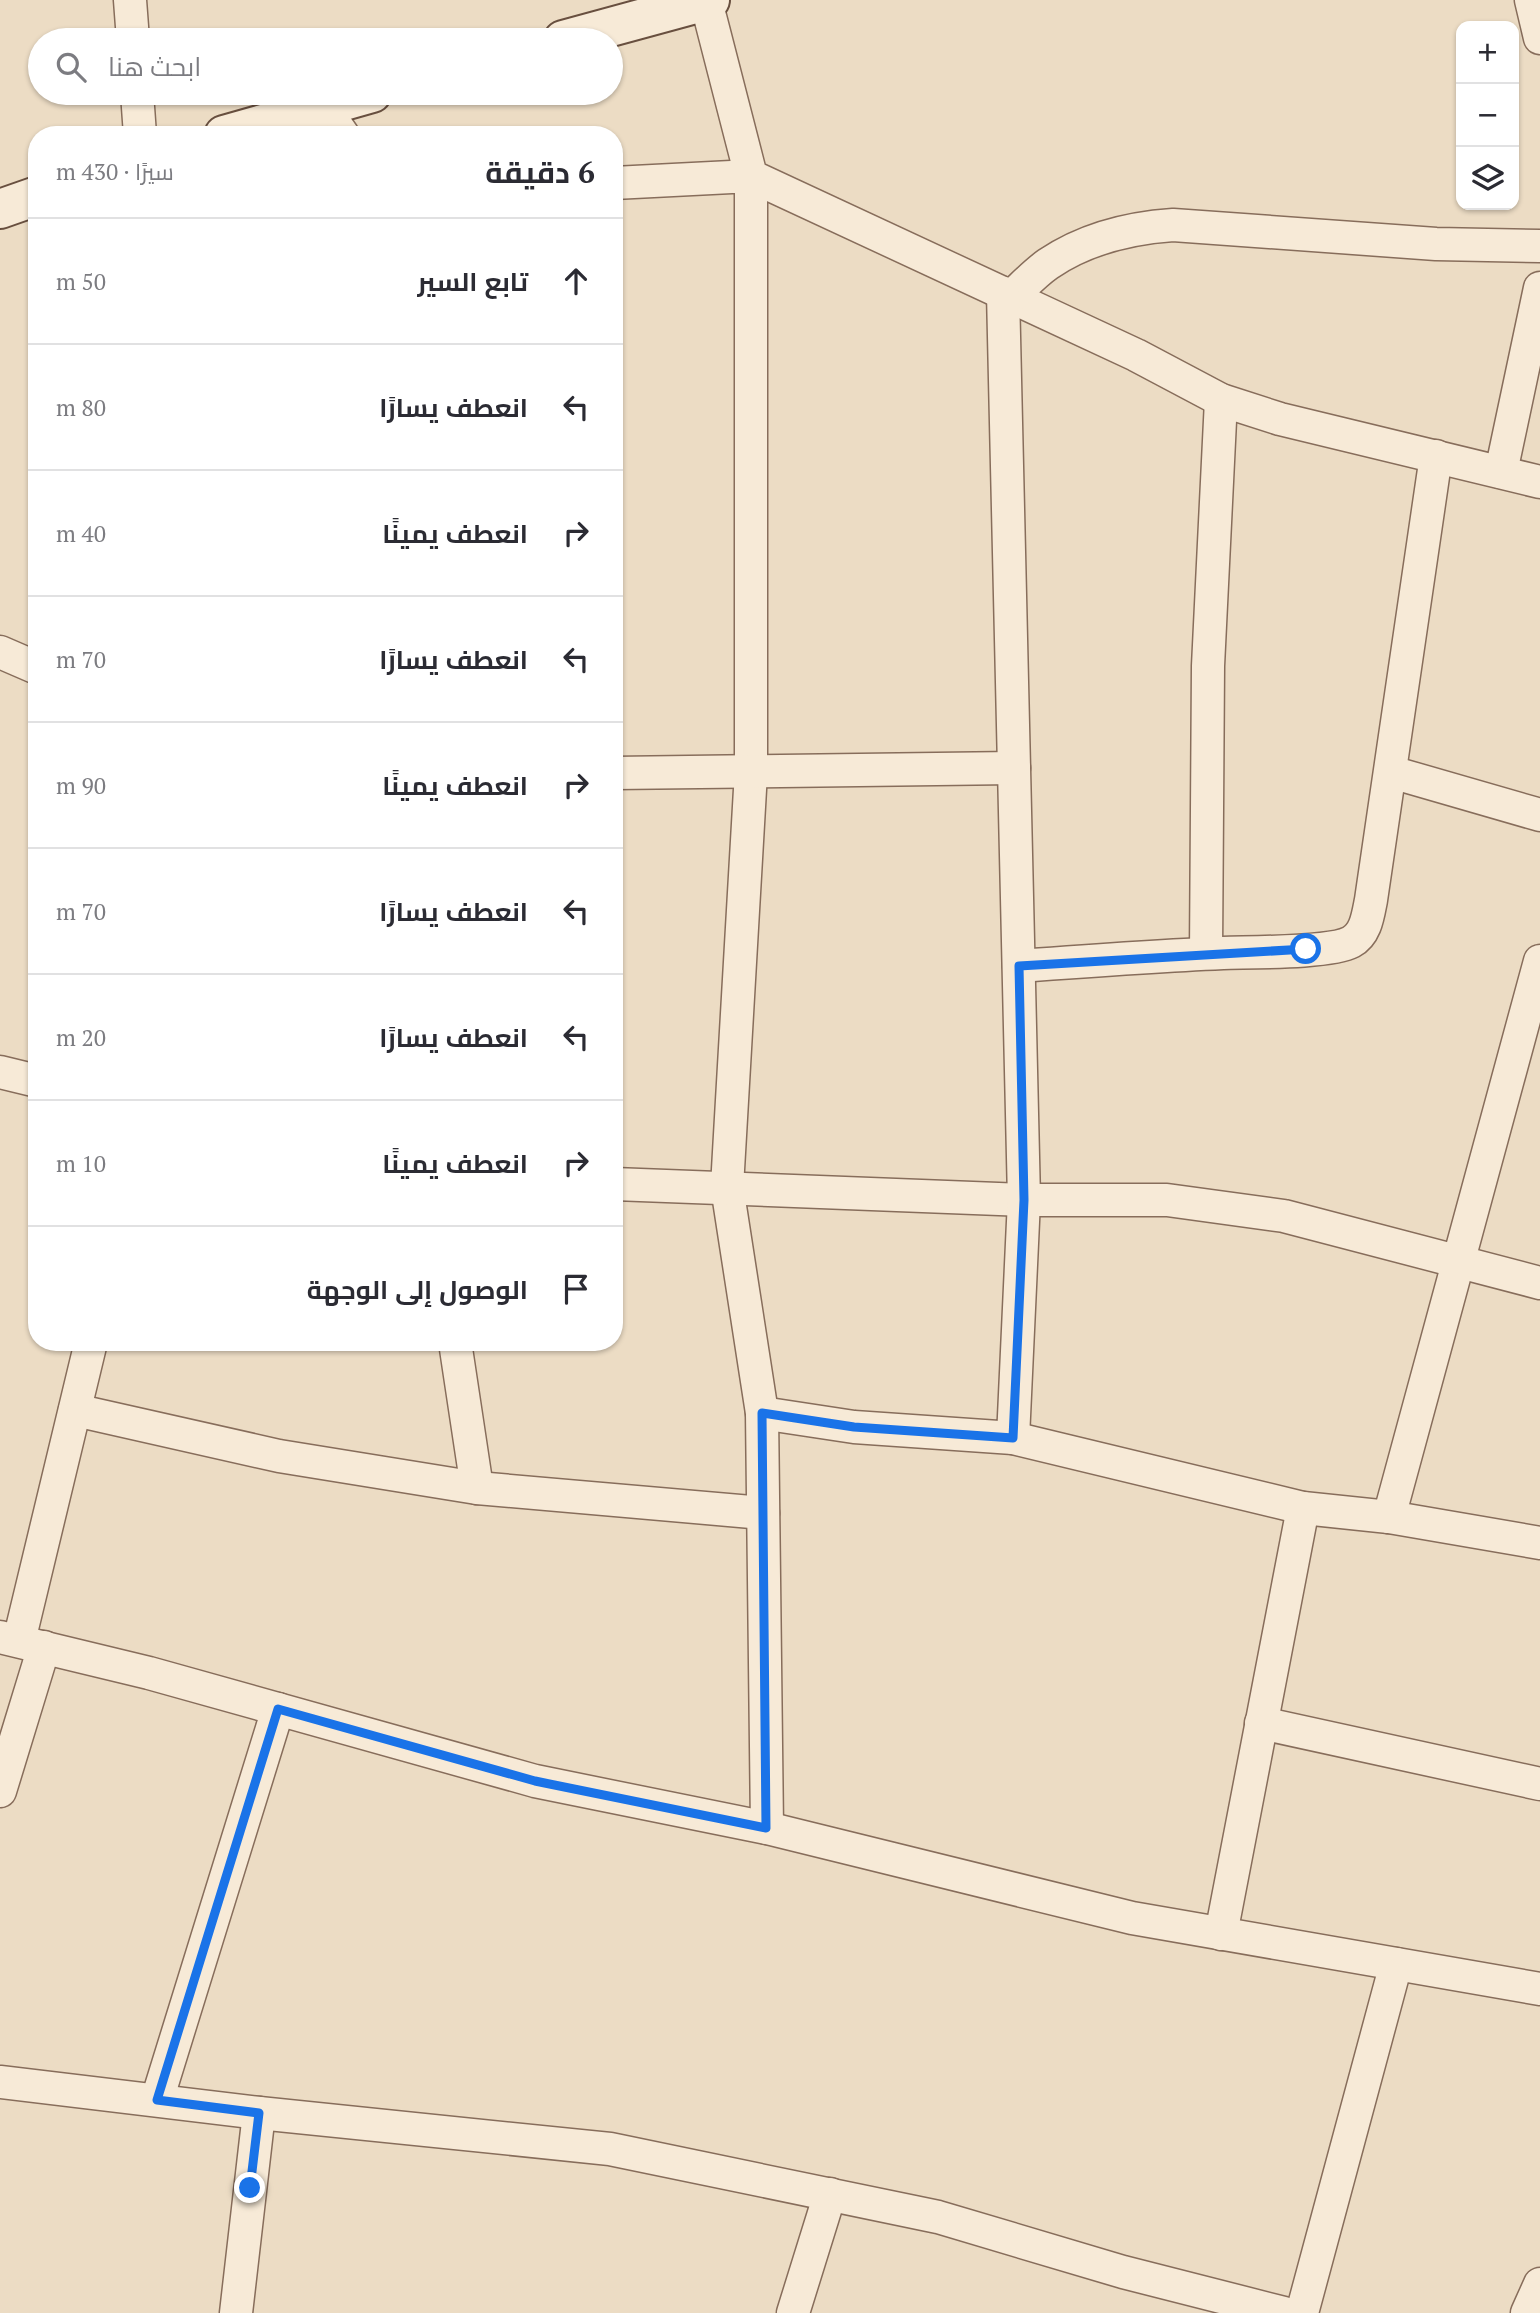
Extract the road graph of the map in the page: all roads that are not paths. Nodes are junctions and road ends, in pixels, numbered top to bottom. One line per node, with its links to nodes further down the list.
1 (1531, 0): 6 (street)
2 (127, 1): 4 (street)
3 (708, 1): 5 (main road); 12 (street)
4 (131, 28)
5 (608, 28)
6 (1540, 38)
7 (138, 105): 10 (street)
8 (355, 105): 9 (main road)
9 (333, 120): 11 (main road)
10 (139, 126)
11 (290, 126)
12 (751, 176): 13 (street); 18 (street); 26 (street)
13 (623, 183)
14 (28, 199): 15 (main road)
15 (0, 209)
16 (1540, 246): 18 (street)
17 (1540, 288): 21 (street)
18 (1007, 295): 19 (street); 25 (street)
19 (1221, 400): 20 (street); 30 (street)
20 (1436, 456): 21 (street); 27 (street)
21 (1501, 472): 22 (street)
22 (1540, 482)
23 (0, 652): 24 (street)
24 (28, 664)
25 (1013, 768): 26 (street); 32 (street)
26 (751, 772): 28 (street); 36 (street)
27 (1391, 772): 29 (street); 30 (street)
28 (623, 773)
29 (1540, 815)
30 (1206, 954): 32 (street)
31 (1540, 961): 38 (street)
32 (1019, 966): 37 (street)
33 (0, 1072): 34 (street)
34 (28, 1079)
35 (623, 1184): 36 (street)
36 (727, 1187): 37 (street); 43 (street)
37 (1024, 1200): 38 (street); 44 (street)
38 (1459, 1263): 39 (street); 48 (street)
39 (1540, 1283)
40 (89, 1351): 42 (street)
41 (456, 1351): 45 (street)
42 (75, 1410): 45 (street); 50 (street)
43 (762, 1413): 44 (street); 47 (street)
44 (1013, 1438): 46 (street)
45 (477, 1488): 47 (street)
46 (1303, 1508): 48 (street); 52 (street)
47 (763, 1513): 55 (street)
48 (1389, 1517): 49 (street)
49 (1540, 1543)
50 (21, 1642): 51 (street); 54 (street)
51 (278, 1709): 55 (street); 60 (street)
52 (1261, 1723): 53 (street); 56 (street)
53 (1540, 1784)
54 (0, 1791)
55 (766, 1828): 56 (street)
56 (1221, 1934): 57 (street)
57 (1396, 1964): 58 (street); 67 (street)
58 (1540, 1989)
59 (0, 2082): 60 (street)
60 (157, 2100): 61 (street)
61 (259, 2113): 62 (street); 64 (street)
62 (830, 2194): 65 (street); 66 (street)
63 (1540, 2284): 68 (street)
64 (236, 2313)
65 (793, 2313)
66 (1284, 2313)
67 (1302, 2313)
68 (1527, 2313)

